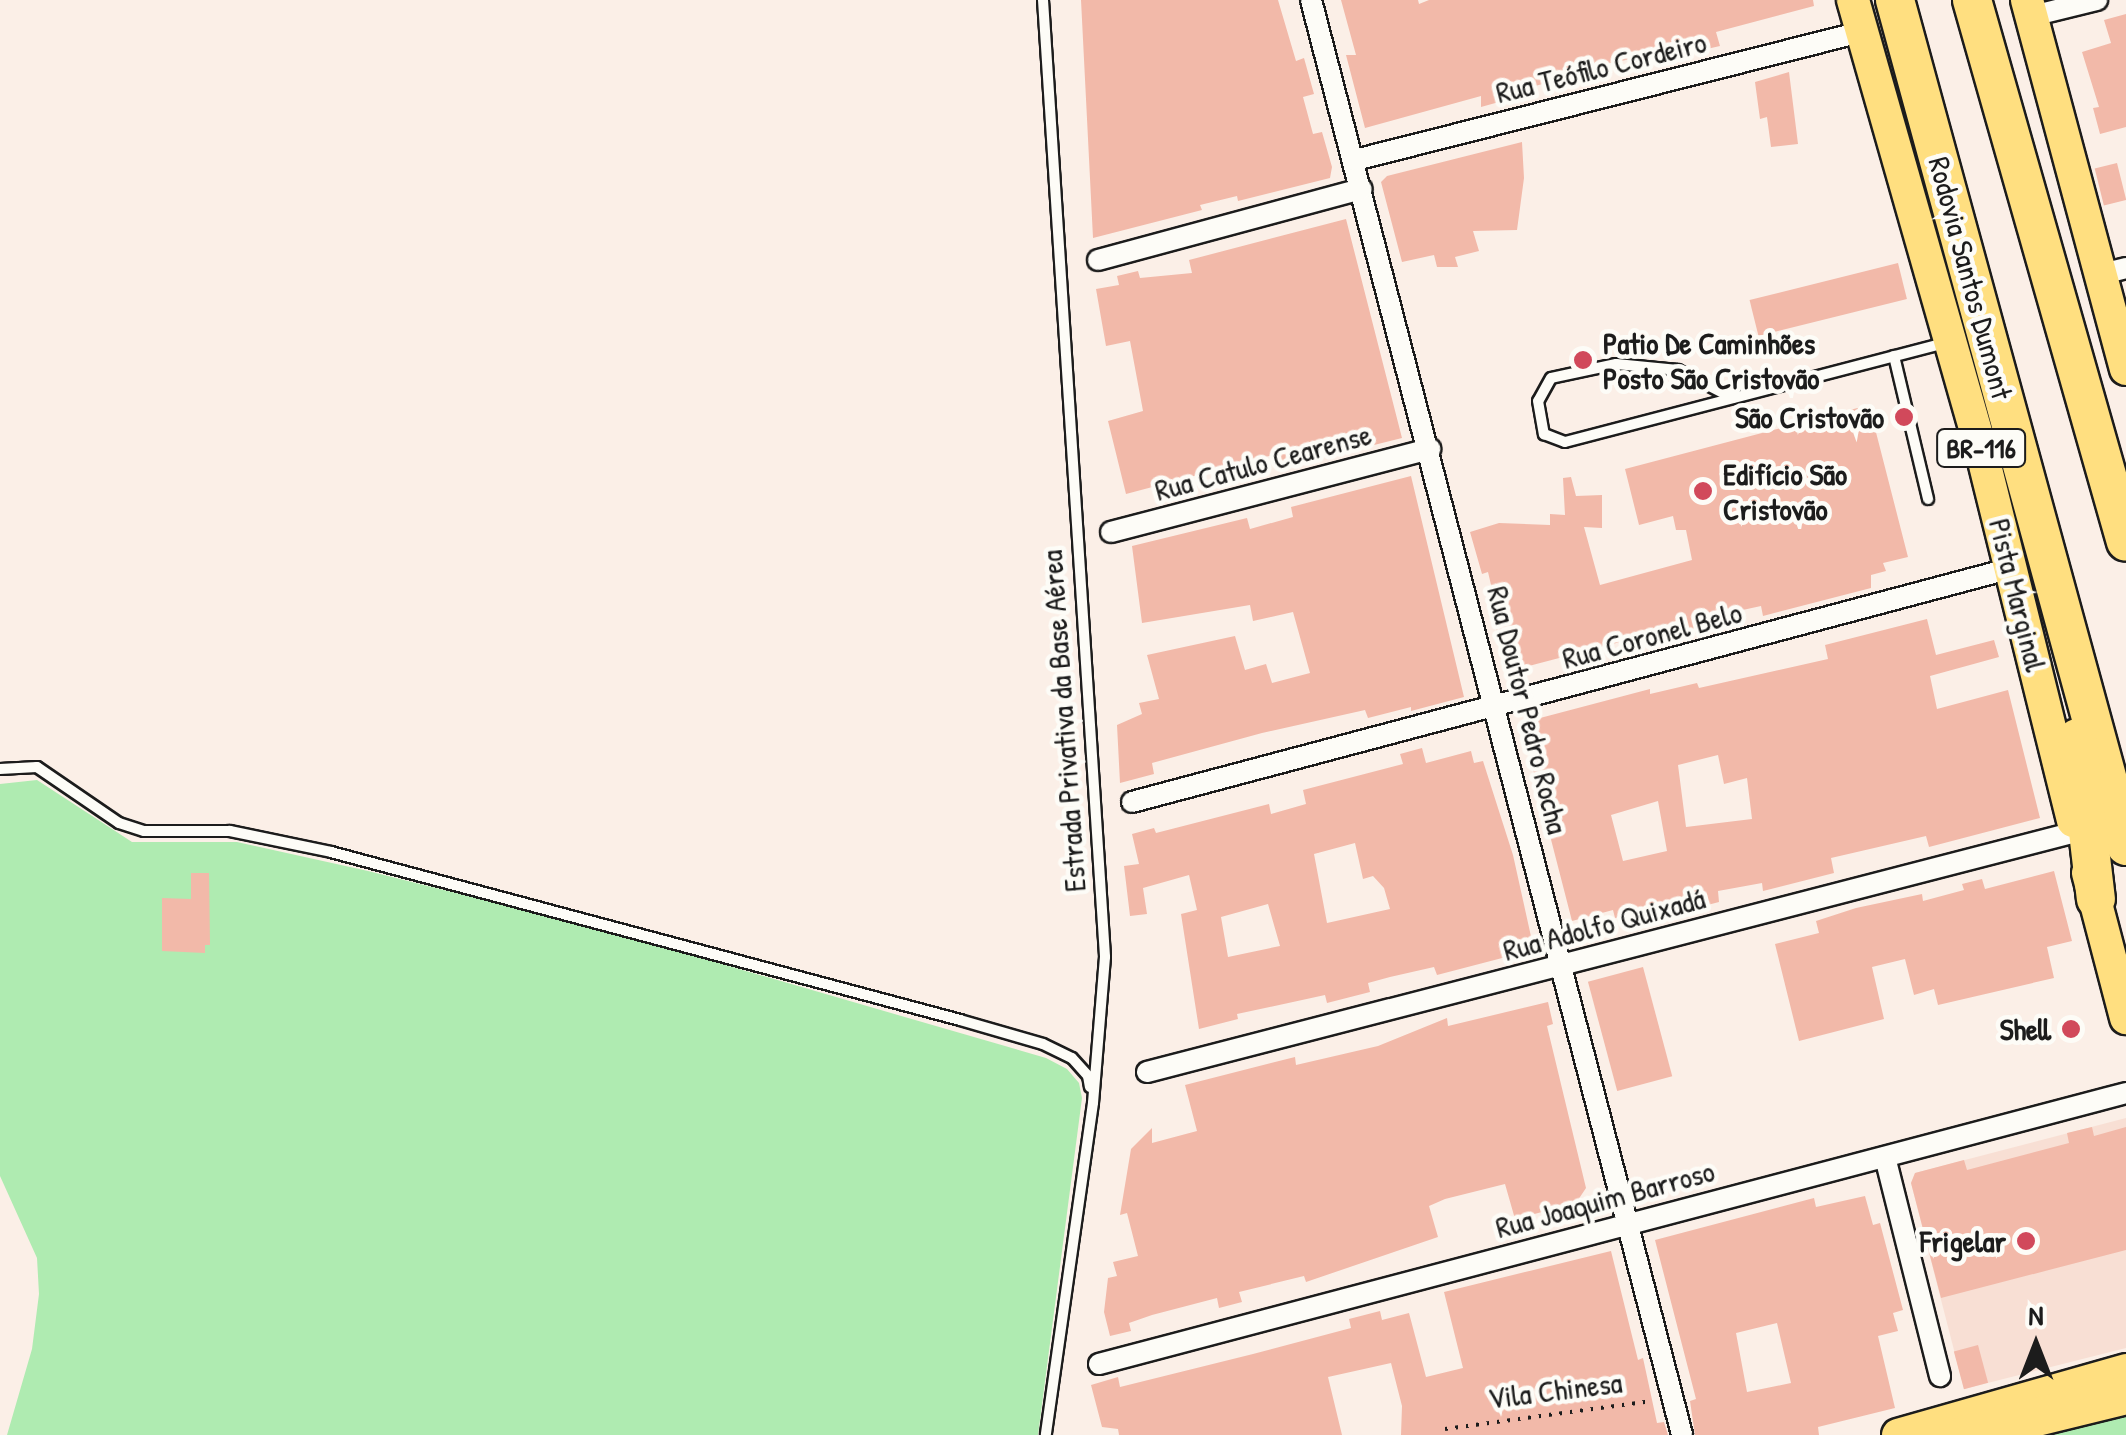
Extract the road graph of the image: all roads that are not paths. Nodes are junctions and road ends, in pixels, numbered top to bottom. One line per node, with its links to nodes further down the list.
1 (1043, 0): 34 (lane, Estrada Privativa da Base Aérea)
2 (1311, 0): 8 (street, Rua Doutor Pedro Rocha)
3 (1895, 0): 23 (highway, Rodovia Santos Dumont / BR-116)
4 (1972, 0): 17 (highway)
5 (2096, 0): 6 (street)
6 (2029, 8): 11 (main road)
7 (1857, 16): 8 (street, Rua Teófilo Cordeiro); 12 (main road, Pista Marginal / BR-116)
8 (1354, 160): 9 (street, Rua Doutor Pedro Rocha)
9 (1362, 189): 10 (street); 16 (street, Rua Doutor Pedro Rocha)
10 (1098, 260)
11 (2114, 271): 14 (main road)
12 (1948, 342): 13 (lane); 22 (main road, Pista Marginal / BR-116)
13 (1894, 356): 15 (lane); 19 (lane)
14 (2126, 368)
15 (1733, 398): 15 (lane)
16 (1430, 449): 20 (street, Rua Catulo Cearense); 24 (street, Rua Doutor Pedro Rocha)
17 (2102, 450): 18 (highway); 21 (highway)
18 (2126, 498)
19 (1928, 499)
20 (1111, 532)
21 (2126, 542)
22 (2012, 568): 24 (street, Rua Coronel Belo); 27 (main road, Pista Marginal / BR-116)
23 (2062, 612): 28 (highway, Rodovia Santos Dumont / BR-116); 29 (highway)
24 (1496, 708): 26 (street, Rua Coronel Belo); 30 (street, Rua Doutor Pedro Rocha)
25 (0, 769): 34 (lane)
26 (1132, 802)
27 (2076, 832): 29 (main road, Pista Marginal / BR-116); 30 (street, Rua Adolfo Quixadá)
28 (2126, 846)
29 (2096, 900): 31 (main road, Pista Marginal / BR-116)
30 (1564, 967): 32 (street, Rua Adolfo Quixadá); 36 (street, Rua Doutor Pedro Rocha)
31 (2126, 1018)
32 (1147, 1072)
33 (2126, 1093): 35 (street, Rua Joaquim Barroso)
34 (1092, 1103): 41 (lane, Estrada Privativa da Base Aérea)
35 (1885, 1156): 36 (street, Rua Joaquim Barroso); 39 (street)
36 (1630, 1224): 37 (street, Rua Joaquim Barroso); 42 (street, Rua Doutor Pedro Rocha)
37 (1099, 1364)
38 (2126, 1370): 43 (main road)
39 (1940, 1376)
40 (2126, 1395): 44 (highway)
41 (1046, 1435)
42 (1682, 1435)
43 (1898, 1435)
44 (1964, 1435)

